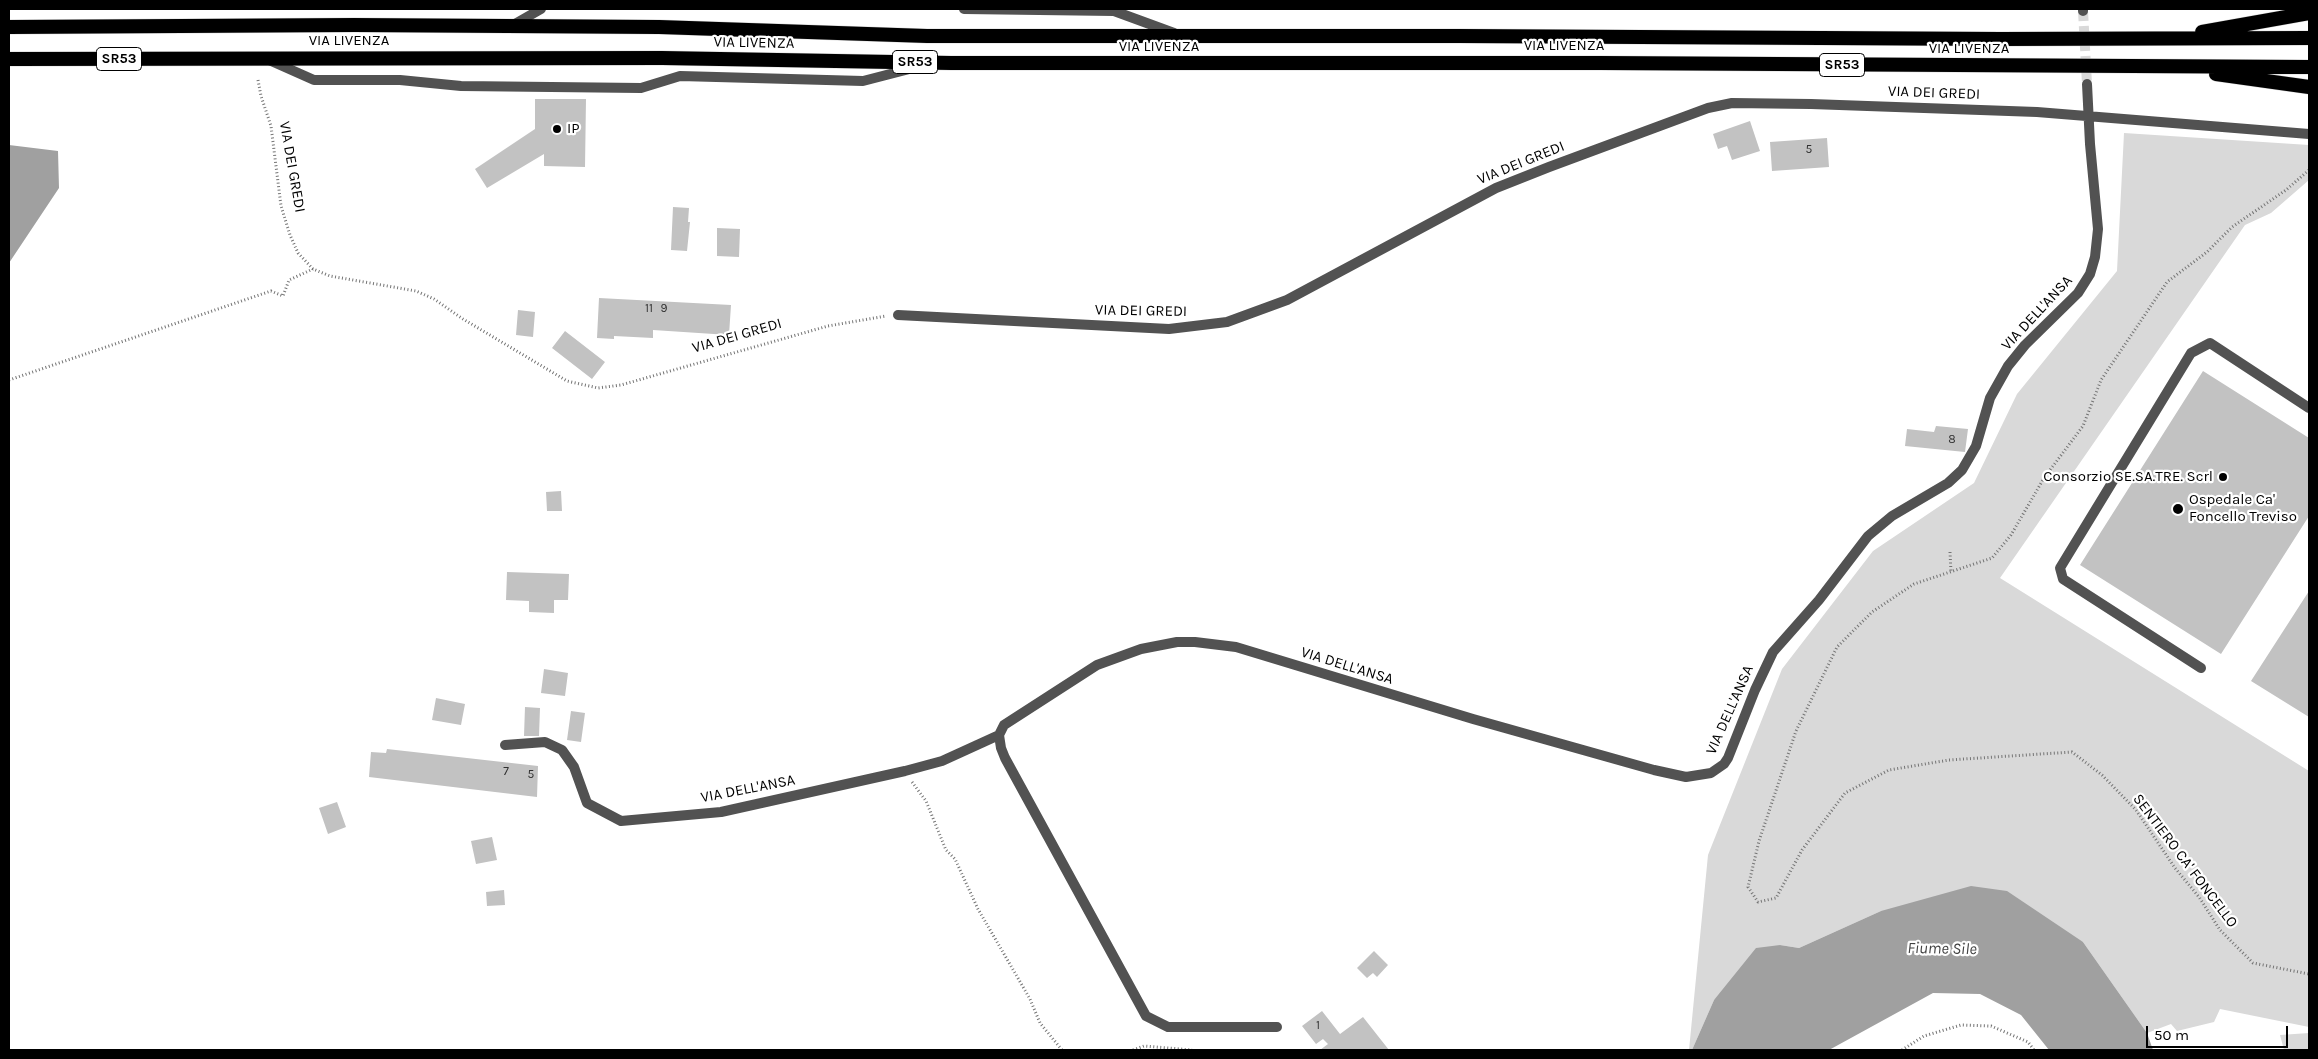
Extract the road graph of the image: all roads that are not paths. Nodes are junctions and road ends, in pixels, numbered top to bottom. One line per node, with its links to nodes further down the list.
1 (541, 9): 4 (street)
2 (964, 9): 6 (street)
3 (2309, 13): 8 (highway)
4 (512, 26): 5 (highway, VIA LIVENZA / SR53); 6 (highway, VIA LIVENZA / SR53)
5 (9, 27)
6 (1180, 36): 8 (highway, VIA LIVENZA / SR53)
7 (2309, 38): 8 (highway, VIA LIVENZA / SR53)
8 (2164, 39)
9 (263, 58): 10 (highway, VIA LIVENZA / SR53); 11 (highway, VIA LIVENZA / SR53); 11 (street)
10 (9, 59)
11 (934, 62): 12 (highway, VIA LIVENZA / SR53)
12 (2161, 67): 13 (highway, VIA LIVENZA / SR53); 15 (highway)
13 (2309, 67)
14 (2087, 84): 16 (street, VIA DELL'ANSA)
15 (2309, 87)
16 (2089, 115): 17 (street, VIA DEI GREDI); 18 (street, VIA DEI GREDI); 21 (street, VIA DELL'ANSA)
17 (2309, 134)
18 (898, 315)
19 (2309, 408): 20 (street)
20 (2201, 668)
21 (999, 735): 22 (street, VIA DELL'ANSA); 23 (street)
22 (505, 745)
23 (1277, 1027)

